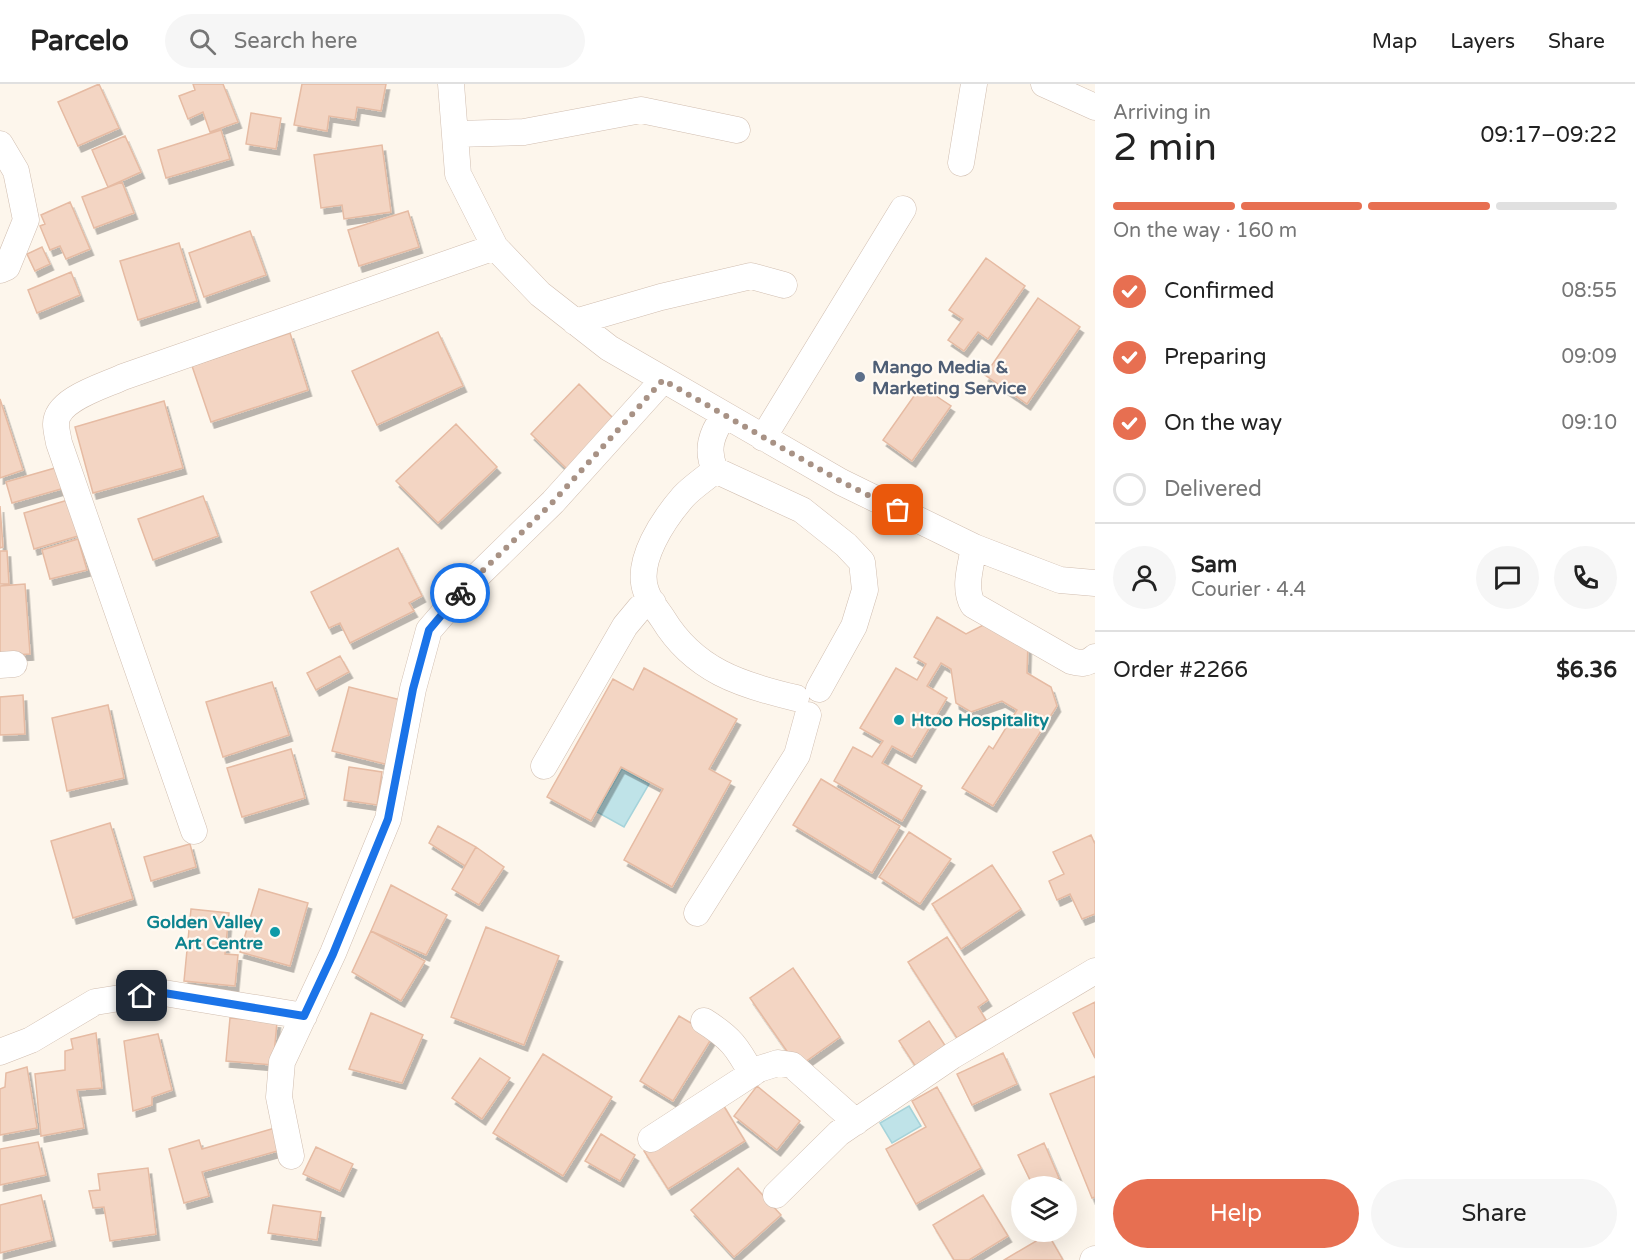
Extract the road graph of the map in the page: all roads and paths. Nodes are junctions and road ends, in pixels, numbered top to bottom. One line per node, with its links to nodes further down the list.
1 (451, 84): 6 (street)
2 (974, 84): 8 (street)
3 (1044, 84): 4 (street)
4 (1095, 107)
5 (737, 130): 6 (street)
6 (456, 134): 10 (street)
7 (0, 144): 11 (street)
8 (961, 163)
9 (903, 209): 16 (street)
10 (495, 247): 13 (street); 24 (street)
11 (0, 270)
12 (784, 285): 13 (street)
13 (575, 322): 14 (street)
14 (663, 380): 15 (street); 27 (street)
15 (724, 416): 16 (street); 17 (street)
16 (763, 438): 18 (street)
17 (715, 470): 20 (street); 22 (street)
18 (974, 547): 19 (street); 21 (street)
19 (1095, 583)
20 (653, 603): 22 (street); 23 (street)
21 (1095, 657)
22 (808, 701): 25 (street)
23 (544, 766)
24 (194, 831)
25 (697, 914)
26 (1095, 971): 31 (street)
27 (304, 1016): 29 (street); 33 (street)
28 (704, 1021): 30 (street)
29 (0, 1052)
30 (752, 1074): 31 (street); 32 (street)
31 (856, 1122): 34 (street)
32 (651, 1138)
33 (291, 1156)
34 (776, 1195)

